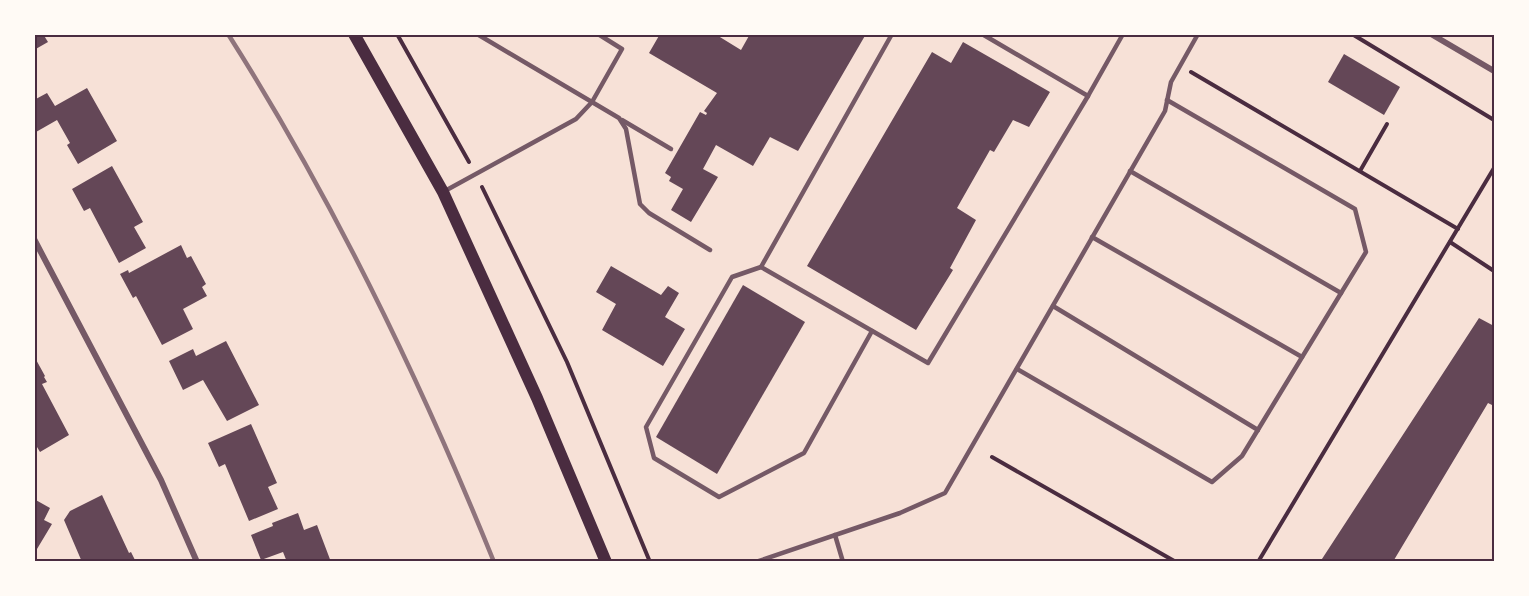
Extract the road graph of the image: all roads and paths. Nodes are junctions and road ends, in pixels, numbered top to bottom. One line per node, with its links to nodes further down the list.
1 (354, 34): 24 (main road)
2 (397, 34): 19 (path)
3 (477, 34): 15 (lane)
4 (598, 34): 15 (lane)
5 (892, 34): 31 (lane)
6 (982, 34): 13 (lane)
7 (1123, 34): 13 (lane)
8 (1198, 34): 11 (lane)
9 (1352, 34): 17 (path)
10 (1431, 34): 12 (street)
11 (1180, 66): 14 (lane); 23 (path)
12 (1494, 71)
13 (1088, 96): 35 (lane)
14 (1167, 100): 22 (lane); 33 (lane)
15 (592, 102): 16 (lane); 24 (lane)
16 (619, 118): 20 (lane); 30 (lane)
17 (1494, 120)
18 (1387, 124): 23 (path)
19 (462, 148)
20 (671, 150)
21 (1494, 168): 26 (path)
22 (1130, 171): 27 (lane); 33 (lane)
23 (1360, 171): 26 (path)
24 (444, 192): 42 (main road)
25 (487, 197): 43 (path)
26 (1458, 229): 29 (path)
27 (1092, 237): 34 (lane); 36 (lane)
28 (34, 238): 41 (street)
29 (1450, 242): 32 (path); 47 (path)
30 (710, 250)
31 (761, 267): 35 (lane); 35 (lane)
32 (1494, 271)
33 (1341, 293): 36 (lane)
34 (1053, 306): 37 (lane); 38 (lane)
35 (872, 331)
36 (1302, 357): 38 (lane)
37 (1017, 369): 38 (lane); 40 (lane)
38 (1258, 430)
39 (992, 457): 46 (path)
40 (835, 535): 44 (lane); 45 (lane)
41 (197, 561)
42 (606, 561)
43 (650, 561)
44 (756, 561)
45 (843, 561)
46 (1176, 561)
47 (1258, 561)

